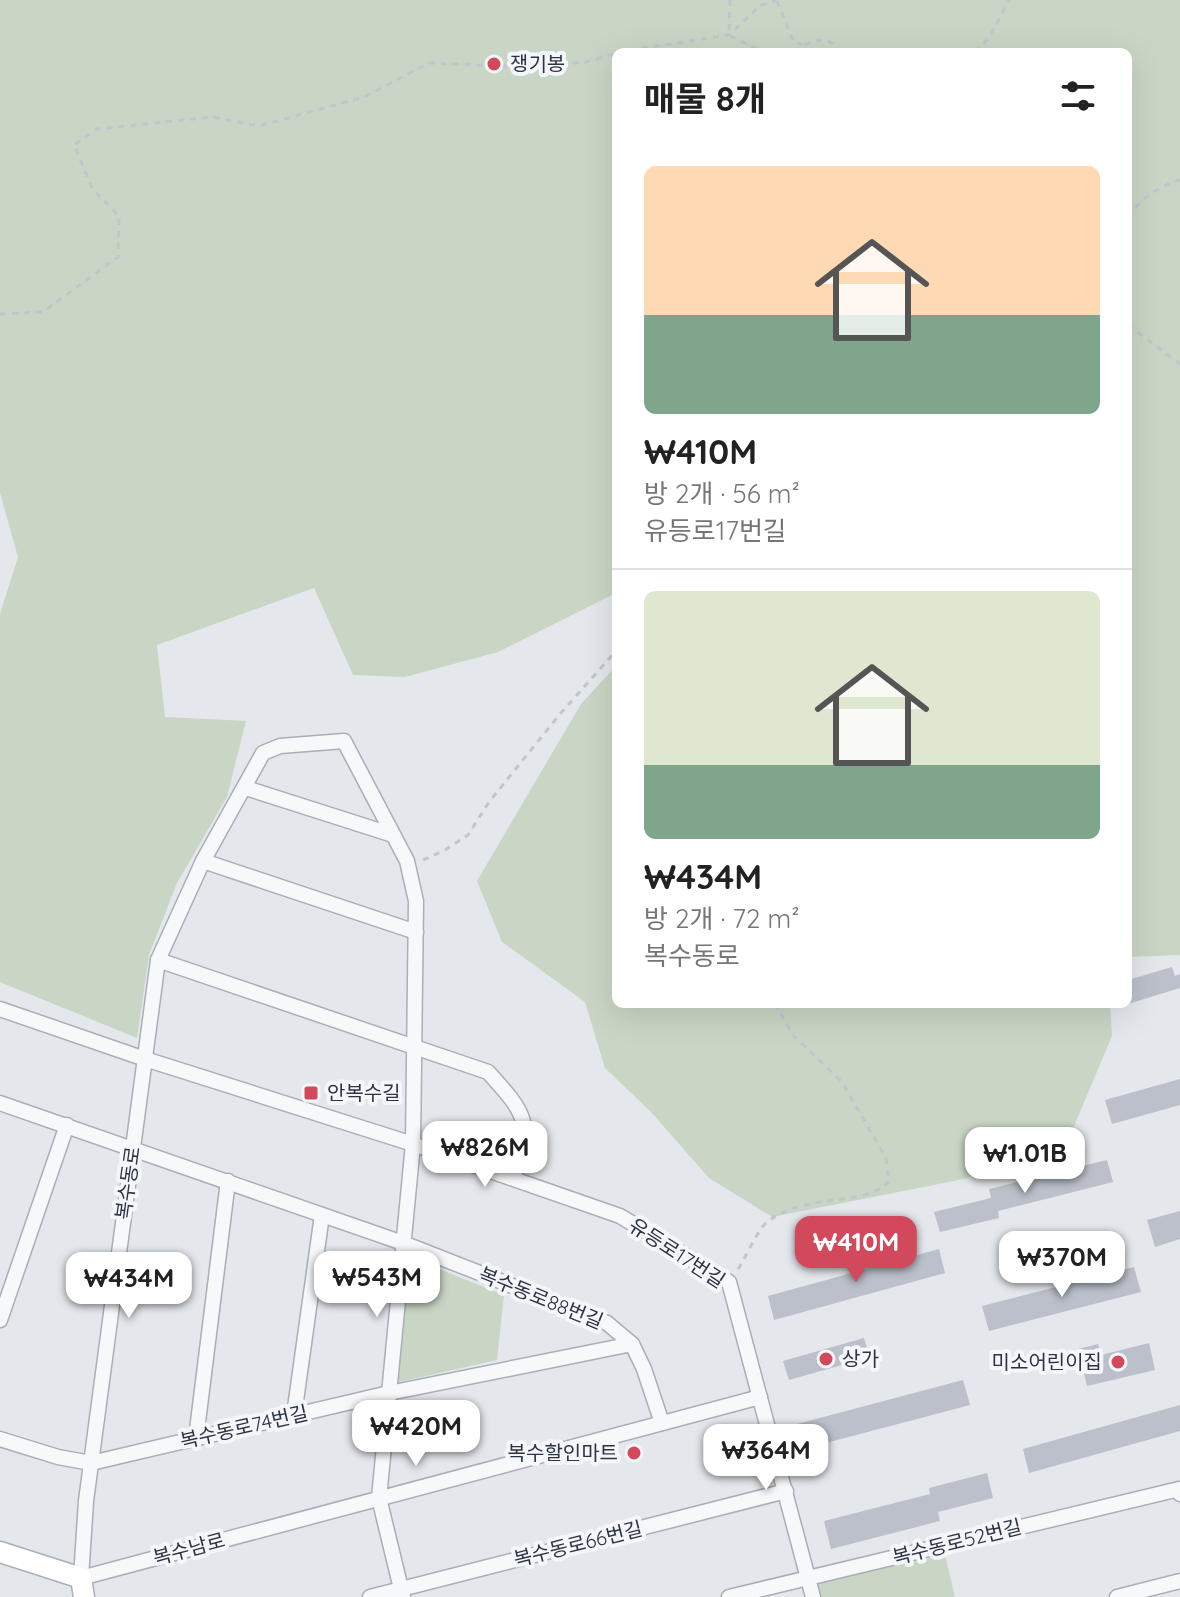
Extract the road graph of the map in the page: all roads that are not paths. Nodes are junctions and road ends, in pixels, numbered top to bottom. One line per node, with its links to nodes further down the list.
1 (246, 788): 2 (street); 2 (street, 복수동로); 3 (street, 복수동로)
2 (393, 835): 4 (street, 복수동로)
3 (203, 861): 4 (street); 5 (street, 복수동로)
4 (416, 932): 7 (street, 복수동로)
5 (158, 960): 7 (street); 8 (street, 복수동로)
6 (0, 1009): 8 (street, 유등로17번길)
7 (416, 1050): 11 (street, 복수동로); 13 (street)
8 (145, 1059): 11 (street, 유등로17번길); 12 (street, 복수동로)
9 (0, 1103): 10 (street, 복수동로88번길)
10 (67, 1125): 12 (street, 복수동로88번길); 17 (street)
11 (413, 1144): 13 (street, 유등로17번길); 16 (street)
12 (133, 1148): 14 (street, 복수동로88번길); 25 (street, 복수동로)
13 (513, 1178): 20 (street, 유등로17번길)
14 (228, 1181): 15 (street, 복수동로88번길); 23 (street)
15 (322, 1215): 16 (street, 복수동로88번길); 21 (street)
16 (403, 1243): 18 (street, 복수동로88번길); 19 (street)
17 (0, 1320)
18 (632, 1344): 19 (street, 복수동로74번길); 22 (street)
19 (389, 1393): 21 (street, 복수동로74번길); 28 (street)
20 (760, 1397): 22 (street, 복수남로); 26 (street, 유등로17번길)
21 (294, 1415): 23 (street, 복수동로74번길)
22 (662, 1423): 28 (street, 복수남로)
23 (196, 1438): 25 (street, 복수동로74번길)
24 (0, 1439): 25 (street)
25 (91, 1463): 32 (street, 복수동로)
26 (786, 1491): 30 (street, 유등로17번길); 33 (street, 복수동로66번길)
27 (1180, 1494): 30 (street, 복수동로52번길)
28 (379, 1498): 32 (street, 복수남로); 33 (street)
29 (0, 1552): 32 (main road)
30 (808, 1578): 35 (street, 복수동로52번길); 36 (street, 유등로17번길)
31 (1180, 1581): 37 (street)
32 (82, 1588)
33 (402, 1593): 34 (street, 복수동로66번길)
34 (370, 1597)
35 (729, 1597)
36 (813, 1597)
37 (1117, 1597)

